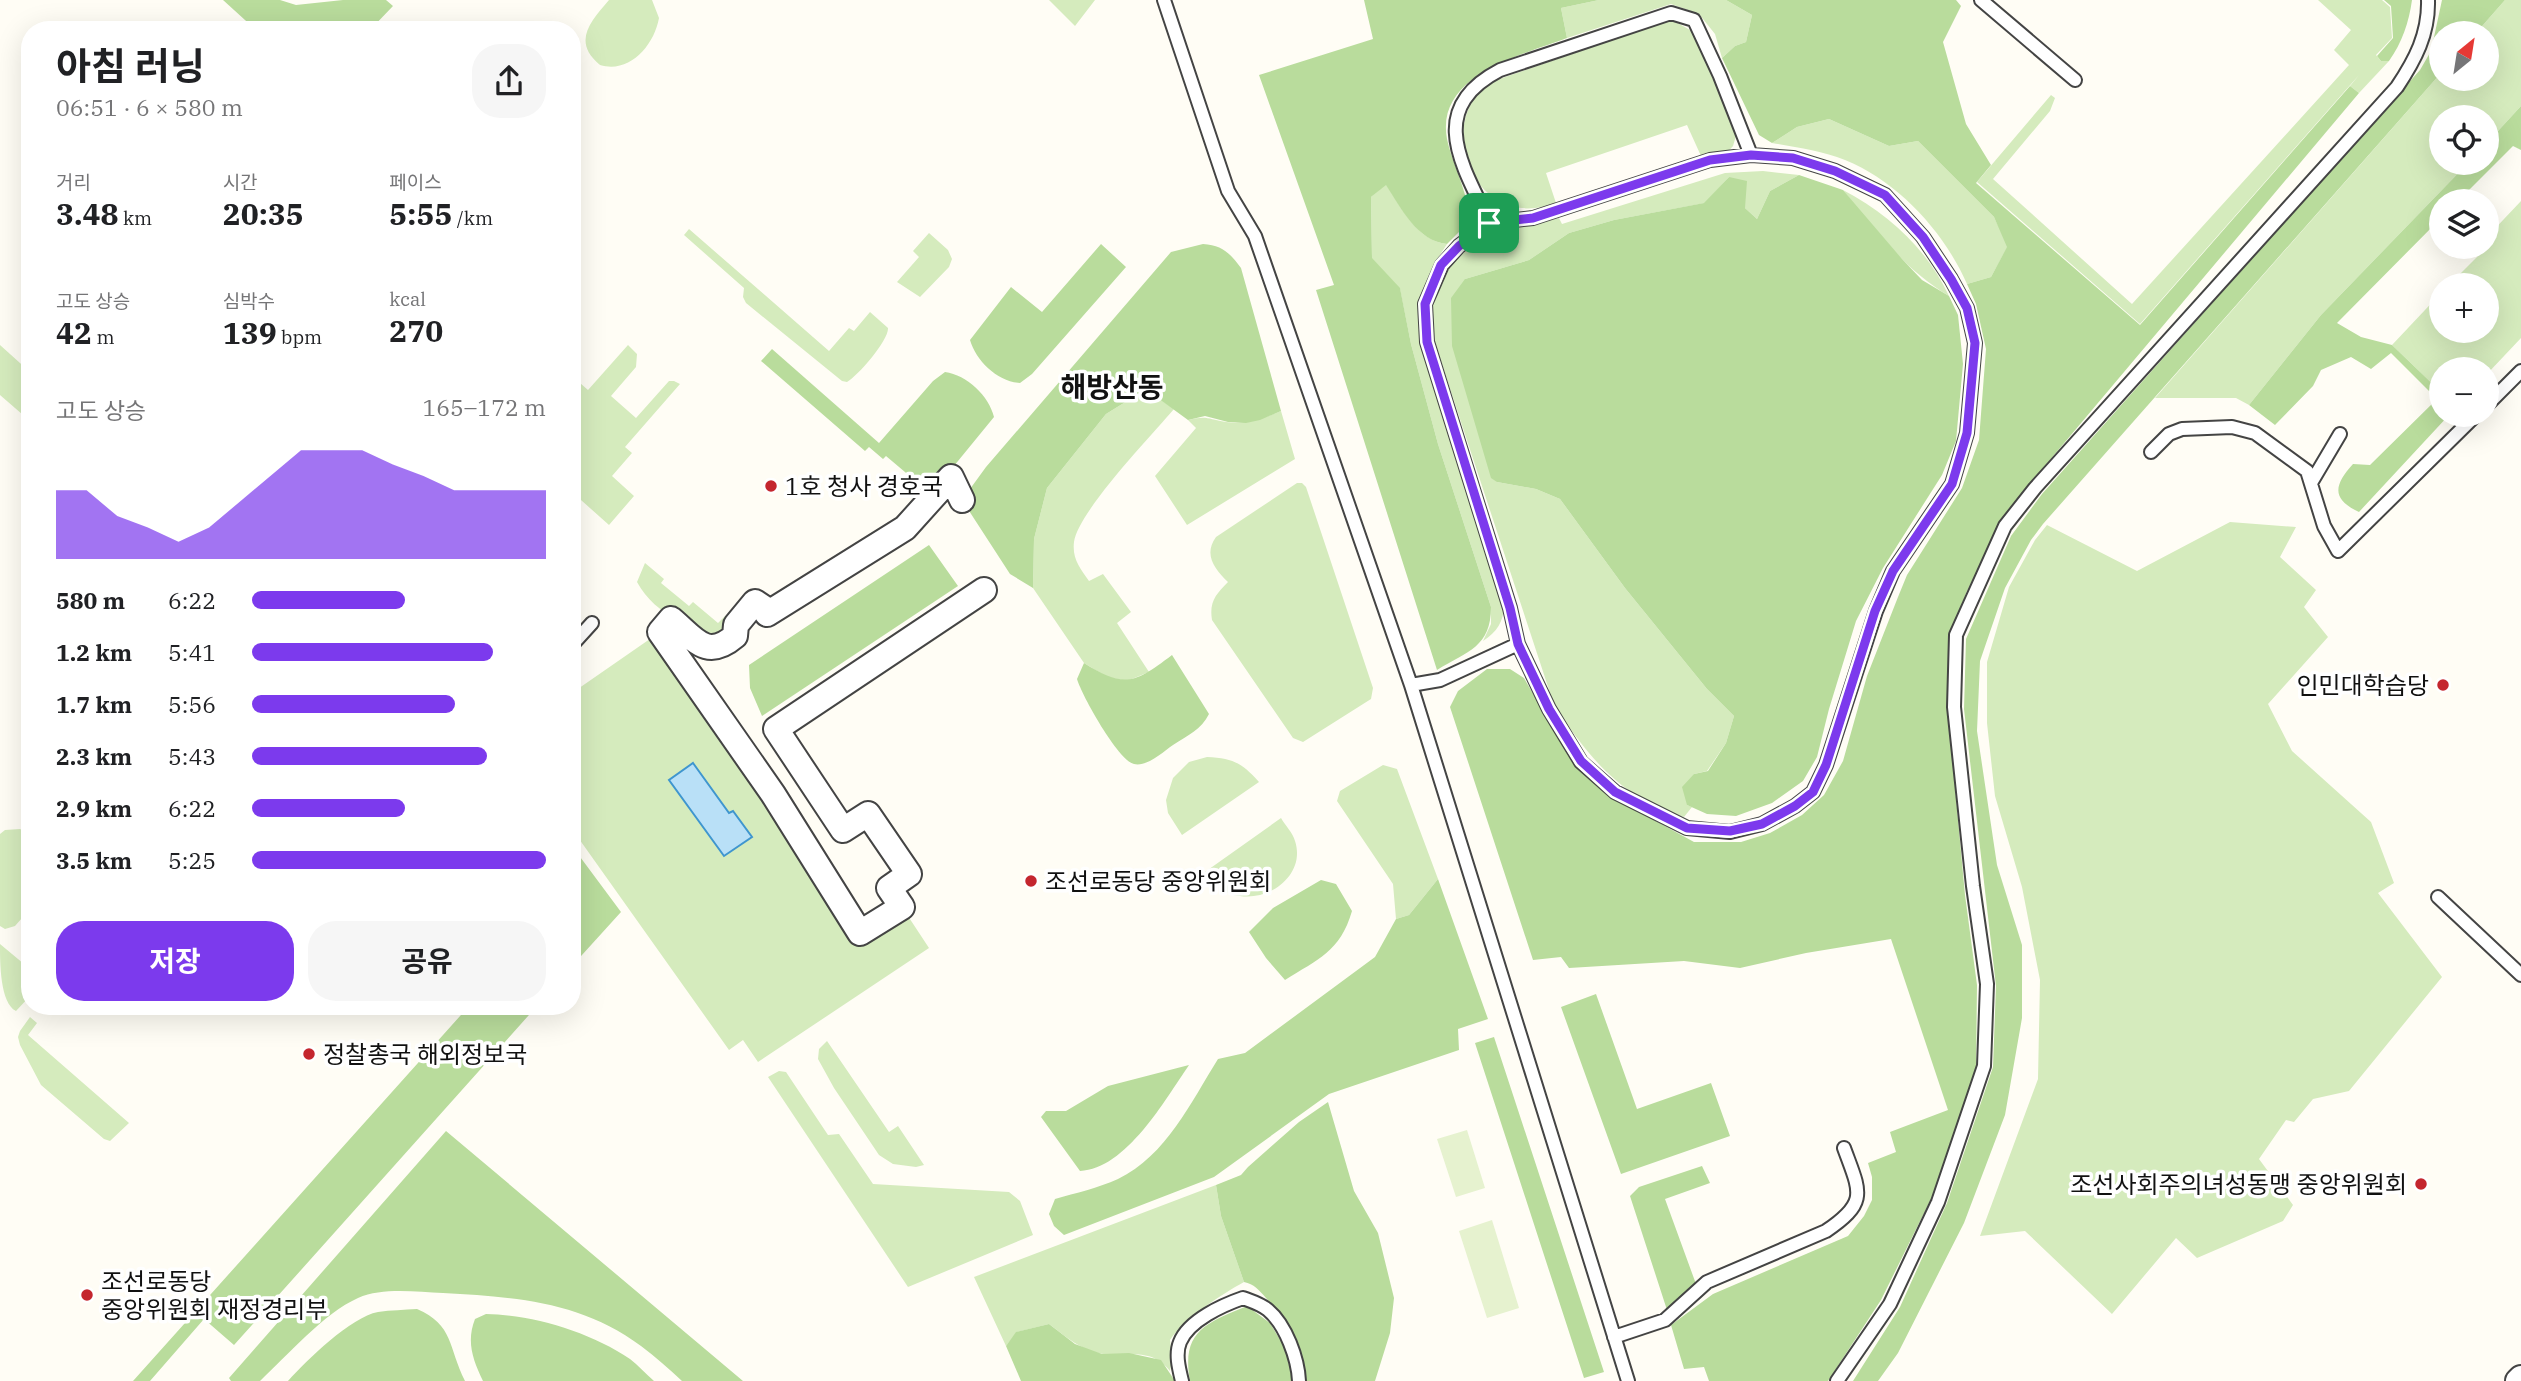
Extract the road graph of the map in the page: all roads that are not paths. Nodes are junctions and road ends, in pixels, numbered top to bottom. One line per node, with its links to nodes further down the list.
1 (1164, 0): 18 (lane)
2 (1981, 0): 4 (lane)
3 (2428, 0): 26 (lane)
4 (2075, 80)
5 (1751, 155): 6 (lane); 6 (lane); 17 (lane)
6 (1489, 223): 17 (lane)
7 (2521, 371): 8 (lane)
8 (2499, 393)
9 (2464, 427): 12 (lane)
10 (2340, 433): 12 (lane)
11 (2151, 452): 12 (lane)
12 (2311, 483)
13 (962, 499): 14 (street)
14 (984, 590)
15 (592, 623): 16 (lane)
16 (581, 635)
17 (1518, 644): 18 (lane)
18 (1411, 685): 22 (lane)
19 (2438, 897): 20 (lane)
20 (2521, 975)
21 (1843, 1149): 22 (lane)
22 (1614, 1336): 25 (lane)
23 (1182, 1381): 24 (lane)
24 (1299, 1381)
25 (1628, 1381)
26 (1837, 1381)

